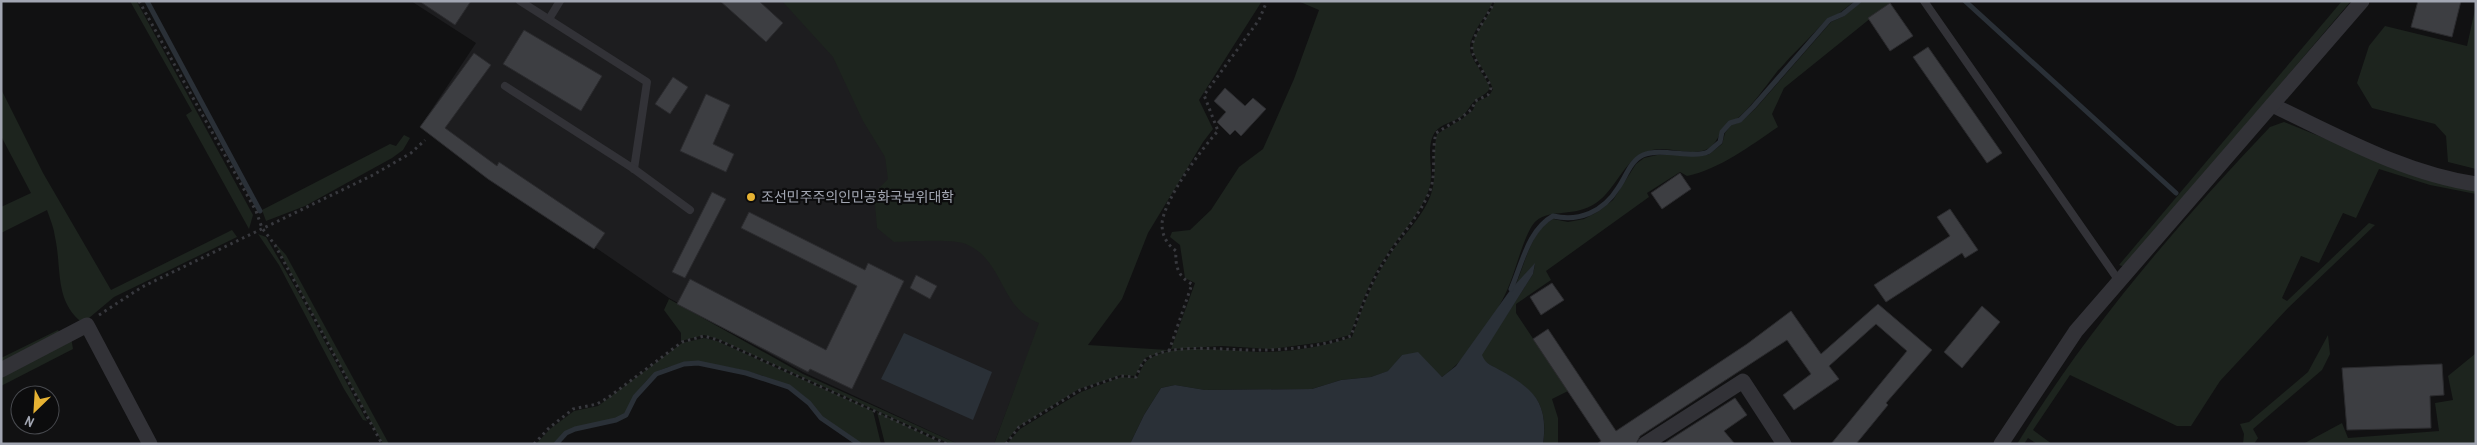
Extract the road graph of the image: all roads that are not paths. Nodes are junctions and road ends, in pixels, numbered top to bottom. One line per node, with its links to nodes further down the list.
1 (520, 1): 5 (lane)
2 (560, 1): 5 (lane)
3 (1924, 1): 11 (lane)
4 (2362, 1): 7 (street)
5 (549, 19): 8 (lane)
6 (505, 86): 8 (lane)
7 (2272, 105): 9 (street); 11 (street)
8 (634, 169): 10 (lane)
9 (2476, 184)
10 (690, 210)
11 (2119, 281): 16 (street)
12 (1, 370): 13 (street)
13 (150, 444)
14 (1645, 444): 15 (street)
15 (1784, 444)
16 (2001, 444)

